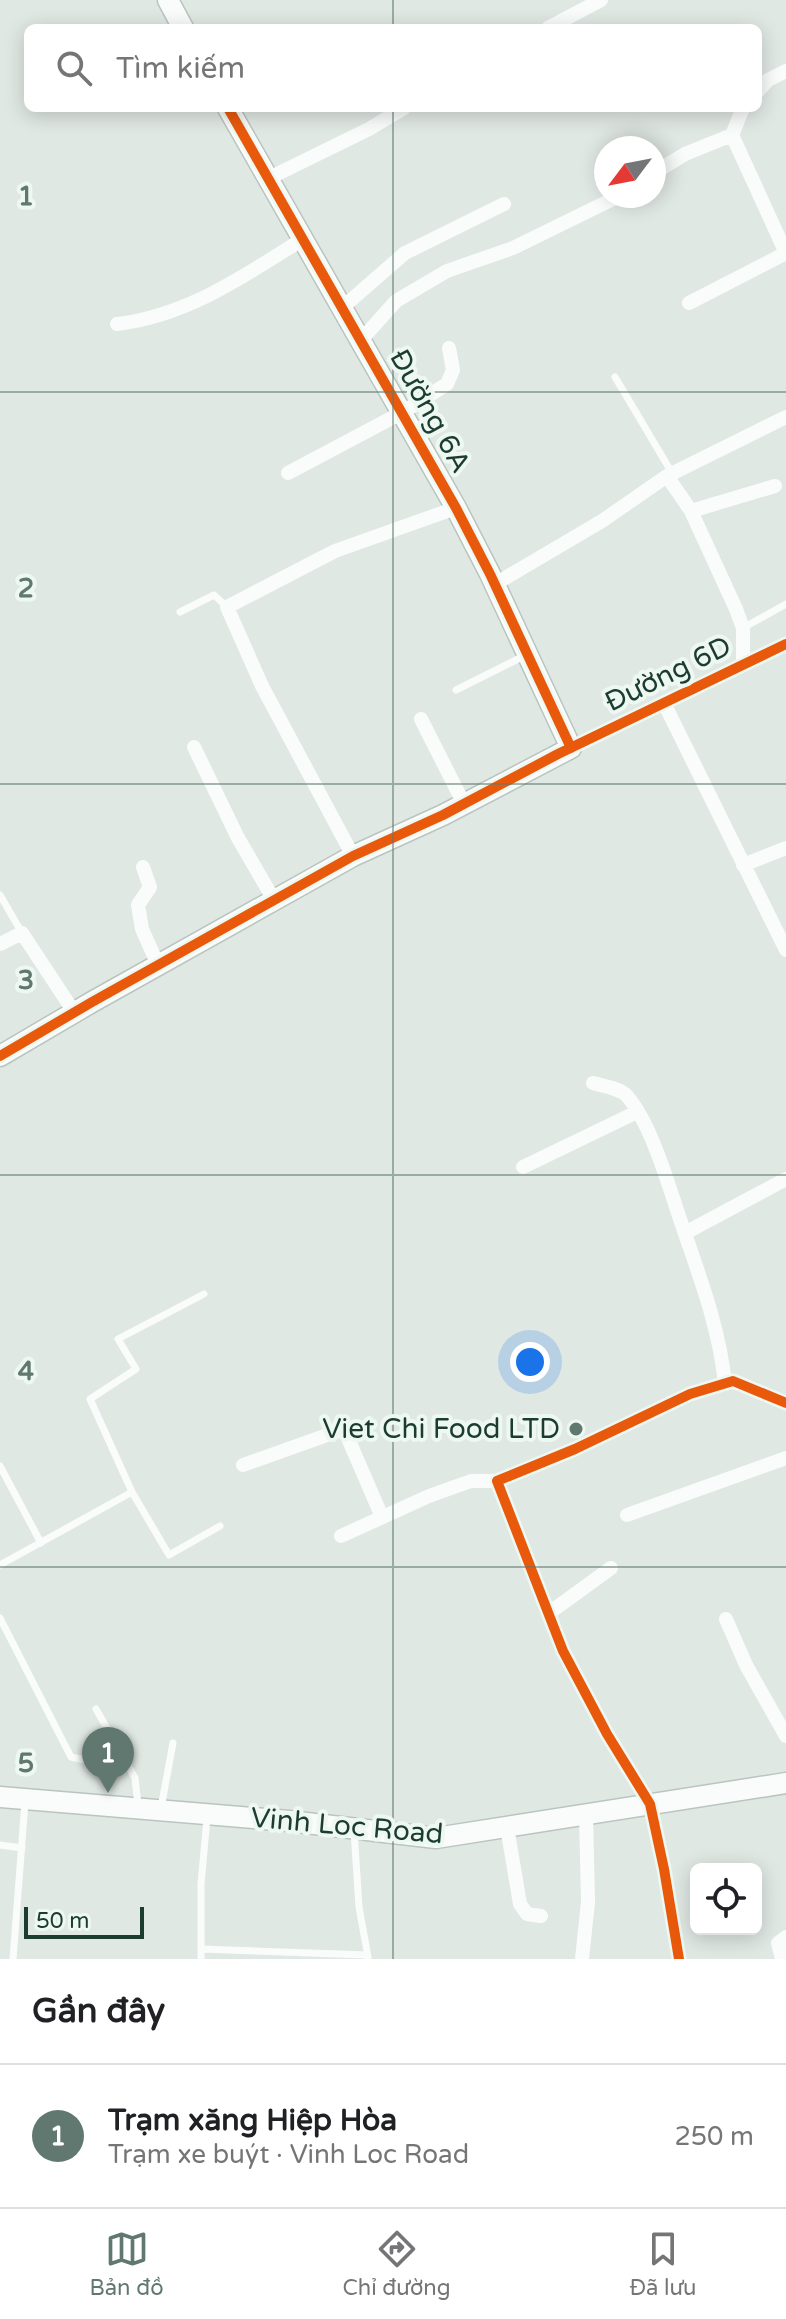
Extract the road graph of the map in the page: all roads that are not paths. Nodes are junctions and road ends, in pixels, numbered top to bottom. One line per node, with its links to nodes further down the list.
1 (168, 0): 3 (street)
2 (601, 0): 4 (street)
3 (181, 24)
4 (556, 24)
5 (786, 71): 6 (street)
6 (762, 87)
7 (230, 112): 12 (street, Đường 6A)
8 (397, 112): 12 (street)
9 (741, 112): 10 (street)
10 (732, 135): 11 (street); 16 (street)
11 (666, 166)
12 (267, 179): 15 (street, Đường 6A)
13 (504, 204): 18 (street)
14 (598, 208): 20 (street)
15 (303, 239): 18 (street, Đường 6A); 19 (street)
16 (786, 253): 17 (street)
17 (689, 303)
18 (343, 307): 20 (street, Đường 6A)
19 (117, 324)
20 (362, 339): 23 (street, Đường 6A)
21 (449, 348): 23 (street)
22 (615, 377): 26 (lane)
23 (403, 412): 25 (street); 28 (street, Đường 6A)
24 (786, 417): 26 (street)
25 (288, 473)
26 (670, 474): 29 (street); 30 (street)
27 (775, 486): 29 (street)
28 (456, 508): 30 (street, Đường 6A); 32 (street)
29 (691, 511): 34 (street)
30 (495, 584): 36 (street, Đường 6A)
31 (786, 604): 34 (lane)
32 (227, 607): 33 (lane); 45 (street)
33 (180, 612)
34 (743, 628): 37 (street)
35 (786, 644): 37 (street, Đường 6D)
36 (528, 654): 38 (lane); 42 (street, Đường 6A)
37 (743, 664): 39 (street, Đường 6D)
38 (456, 690)
39 (664, 703): 42 (street, Đường 6D); 46 (street)
40 (421, 719): 43 (street)
41 (194, 747): 49 (street)
42 (571, 748): 43 (street)
43 (464, 804): 45 (street)
44 (786, 848): 46 (street)
45 (353, 856): 49 (street)
46 (743, 865): 52 (street)
47 (143, 867): 53 (street)
48 (0, 895): 50 (lane)
49 (274, 900): 53 (street)
50 (22, 933): 51 (street); 54 (street)
51 (0, 944)
52 (786, 950)
53 (158, 965): 54 (street)
54 (74, 1012): 55 (street)
55 (0, 1056)
56 (593, 1083): 57 (street)
57 (637, 1112): 58 (street); 60 (street)
58 (523, 1167)
59 (786, 1179): 60 (street)
60 (685, 1233): 62 (street)
61 (204, 1294): 68 (lane)
62 (725, 1384): 63 (street); 67 (street)
63 (786, 1403)
64 (786, 1458): 69 (street)
65 (243, 1465): 70 (street)
66 (0, 1466): 73 (lane)
67 (497, 1481): 70 (street); 76 (street)
68 (132, 1492): 71 (lane); 73 (lane)
69 (627, 1515)
70 (382, 1517): 72 (street)
71 (220, 1526)
72 (341, 1536)
73 (41, 1543): 74 (lane)
74 (0, 1565)
75 (611, 1568): 76 (street)
76 (549, 1613): 86 (street)
77 (0, 1618): 82 (lane)
78 (726, 1619): 80 (street)
79 (96, 1709): 82 (lane)
80 (786, 1736)
81 (173, 1743): 88 (lane)
82 (114, 1744): 87 (lane)
83 (786, 1783): 86 (street, Vinh Loc Road)
84 (0, 1797): 85 (street, Vinh Loc Road)
85 (25, 1800): 87 (street, Vinh Loc Road); 94 (lane)
86 (650, 1804): 89 (street, Vinh Loc Road); 102 (street)
87 (138, 1807): 88 (street, Vinh Loc Road)
88 (160, 1810): 90 (street, Vinh Loc Road)
89 (586, 1814): 91 (street, Vinh Loc Road); 101 (street)
90 (207, 1815): 92 (street, Vinh Loc Road); 97 (lane)
91 (507, 1827): 92 (street, Vinh Loc Road); 95 (street)
92 (354, 1828): 98 (lane)
93 (0, 1845): 94 (lane)
94 (22, 1848): 99 (lane)
95 (541, 1916)
96 (786, 1937): 103 (street)
97 (202, 1949): 98 (lane); 100 (lane)
98 (368, 1957)
99 (13, 1959)
100 (201, 1959)
101 (582, 1959)
102 (679, 1959)
103 (782, 1959)

